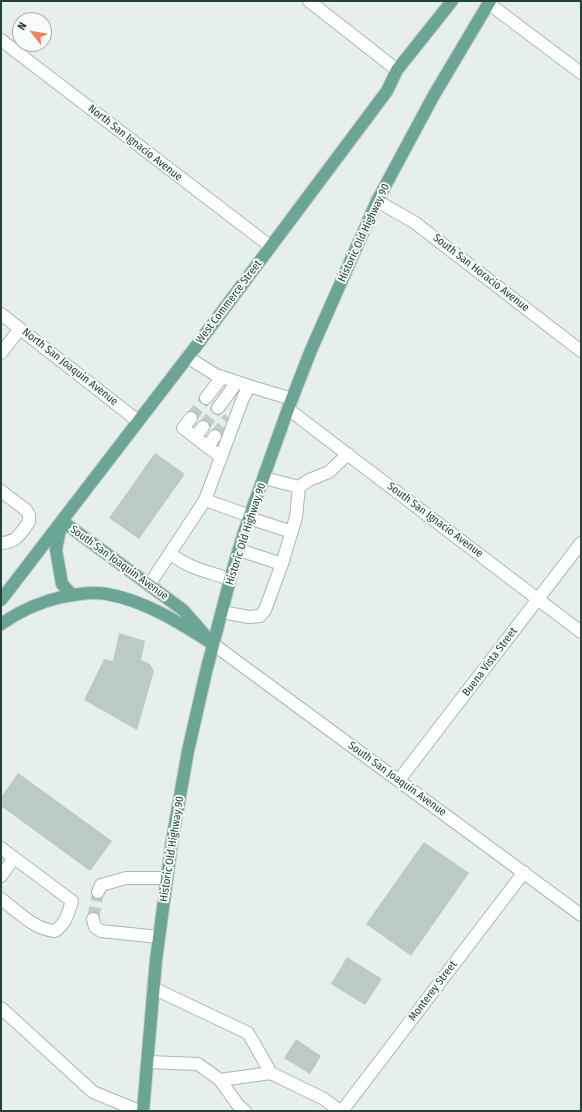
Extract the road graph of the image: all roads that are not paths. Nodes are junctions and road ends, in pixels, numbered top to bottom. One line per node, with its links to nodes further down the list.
1 (308, 1): 5 (street)
2 (452, 1): 5 (main road, West Commerce Street)
3 (489, 2): 6 (street); 7 (main road, Historic Old Highway 90)
4 (1, 40): 8 (street, North San Ignacio Avenue)
5 (397, 70): 8 (main road, West Commerce Street)
6 (581, 73)
7 (377, 201): 11 (street, South San Horacio Avenue); 19 (main road, Historic Old Highway 90)
8 (270, 246): 13 (main road, West Commerce Street)
9 (1, 314): 10 (street, North San Joaquin Avenue)
10 (20, 329): 12 (street); 23 (street, North San Joaquin Avenue)
11 (581, 351)
12 (1, 353)
13 (188, 357): 14 (street); 23 (main road, West Commerce Street)
14 (222, 377): 15 (street); 17 (street)
15 (237, 382): 16 (street); 20 (street)
16 (249, 386): 18 (street); 19 (street)
17 (206, 398)
18 (241, 403): 22 (street); 29 (street)
19 (290, 404): 28 (street, South San Ignacio Avenue); 30 (main road, Historic Old Highway 90)
20 (218, 408)
21 (191, 418): 26 (street)
22 (229, 418)
23 (138, 421): 35 (main road, West Commerce Street)
24 (203, 427): 26 (street)
25 (215, 436): 27 (street)
26 (195, 437): 27 (street)
27 (208, 446): 29 (street)
28 (348, 454): 31 (street); 45 (street, South San Ignacio Avenue)
29 (221, 457): 33 (street)
30 (264, 478): 31 (street); 34 (main road, Historic Old Highway 90)
31 (298, 487): 36 (street)
32 (1, 491): 37 (street)
33 (205, 500): 34 (street); 40 (street)
34 (250, 517): 36 (street); 39 (main road, Historic Old Highway 90)
35 (62, 521): 43 (main road, South San Joaquin Avenue); 44 (main road, South San Joaquin Avenue); 46 (main road, West Commerce Street)
36 (292, 532): 41 (street)
37 (1, 543)
38 (581, 543): 45 (street, Buena Vista Street)
39 (239, 550): 41 (street); 42 (main road, Historic Old Highway 90)
40 (170, 554): 42 (street); 43 (street)
41 (282, 564): 47 (street)
42 (230, 579): 47 (main road, Historic Old Highway 90)
43 (149, 585): 50 (main road, South San Joaquin Avenue)
44 (72, 595): 48 (main road, South San Joaquin Avenue); 50 (main road, South San Joaquin Avenue)
45 (538, 599): 49 (street, South San Ignacio Avenue); 51 (street, Buena Vista Street)
46 (1, 600)
47 (222, 612): 50 (main road, Historic Old Highway 90)
48 (1, 624)
49 (581, 632)
50 (213, 644): 51 (street, South San Joaquin Avenue); 56 (main road, Historic Old Highway 90)
51 (399, 780): 54 (street, South San Joaquin Avenue)
52 (1, 848): 53 (street)
53 (14, 858): 55 (street); 58 (street)
54 (524, 872): 59 (street, South San Joaquin Avenue); 70 (street, Monterey Street)
55 (1, 876)
56 (167, 878): 57 (street); 61 (main road, Historic Old Highway 90)
57 (98, 892)
58 (1, 899)
59 (581, 915)
60 (92, 919): 61 (street)
61 (159, 937): 62 (main road, Historic Old Highway 90)
62 (153, 988): 64 (main road, Historic Old Highway 90); 65 (street)
63 (1, 1008): 67 (street)
64 (148, 1062): 66 (street); 68 (main road, Historic Old Highway 90)
65 (271, 1073): 66 (street); 70 (street)
66 (220, 1080): 69 (street)
67 (139, 1111)
68 (143, 1111)
69 (244, 1111)
70 (341, 1111)

